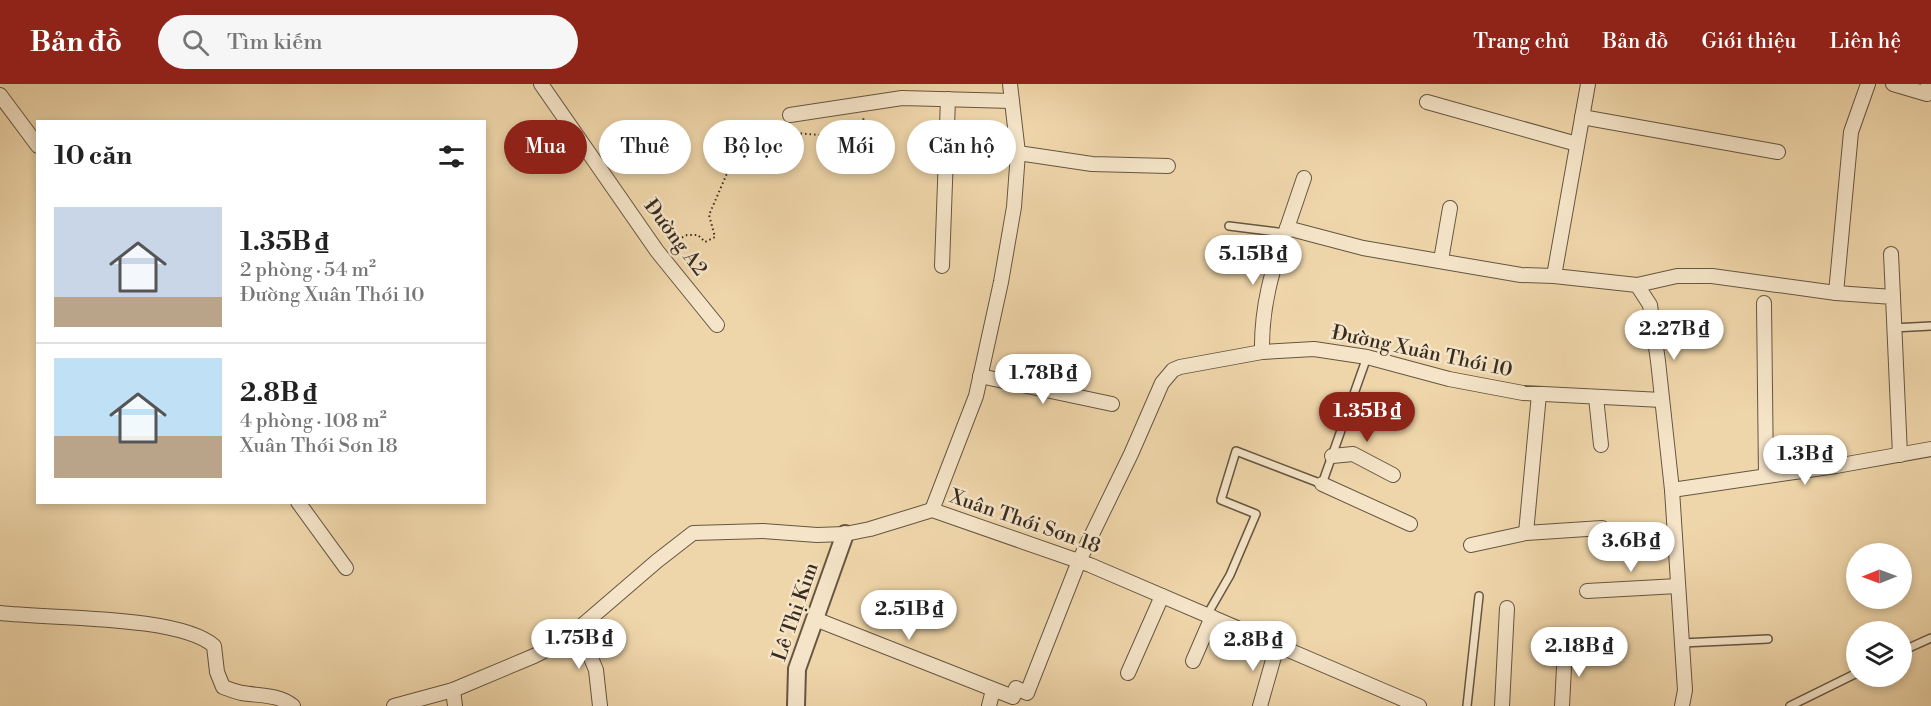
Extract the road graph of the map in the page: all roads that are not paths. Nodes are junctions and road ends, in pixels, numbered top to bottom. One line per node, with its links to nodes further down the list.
1 (541, 84): 30 (street, Đường A2)
2 (1010, 84): 9 (street)
3 (1588, 84): 12 (street)
4 (1868, 84): 27 (street)
5 (1893, 84): 6 (street)
6 (1928, 84)
7 (0, 95): 13 (street)
8 (948, 99): 9 (street); 11 (street); 24 (street)
9 (1012, 101): 16 (street)
10 (1427, 102): 14 (street)
11 (790, 115)
12 (1582, 117): 14 (street); 15 (street)
13 (36, 143)
14 (1577, 144): 25 (street)
15 (1778, 152)
16 (1018, 153): 17 (street); 35 (street)
17 (1168, 166)
18 (1304, 178): 21 (street)
19 (1450, 208): 23 (street)
20 (1229, 226): 21 (lane)
21 (1286, 231): 23 (street); 33 (street)
22 (1891, 254): 28 (street)
23 (1441, 260): 25 (street)
24 (942, 266)
25 (1554, 276): 26 (street)
26 (1637, 285): 27 (street); 38 (street)
27 (1836, 293): 28 (street)
28 (1893, 297): 32 (street)
29 (1764, 303): 45 (street)
30 (717, 325)
31 (1931, 326): 32 (lane)
32 (1893, 328): 42 (street)
33 (1262, 352): 34 (street, Đường Xuân Thới 10); 55 (street, Đường Xuân Thới 10)
34 (1367, 357): 36 (street, Đường Xuân Thới 10); 43 (lane)
35 (980, 376): 39 (street); 49 (street)
36 (1539, 394): 37 (street, Đường Xuân Thới 10); 52 (street)
37 (1596, 397): 38 (street, Đường Xuân Thới 10); 40 (street)
38 (1662, 400): 47 (street)
39 (1112, 404)
40 (1601, 445)
41 (1931, 449): 42 (street)
42 (1899, 455): 45 (street)
43 (1332, 456): 44 (street); 46 (lane)
44 (1393, 475)
45 (1766, 476): 47 (street)
46 (1322, 484): 50 (street); 63 (lane)
47 (1672, 490): 57 (street)
48 (299, 504): 56 (street)
49 (932, 510): 53 (street, Xuân Thới Sơn 18); 55 (street, Xuân Thới Sơn 18)
50 (1410, 524)
51 (1602, 528): 52 (street)
52 (1526, 533): 54 (street)
53 (845, 534): 64 (street, Lê Thị Kim); 65 (street, Xuân Thới Sơn 18)
54 (1471, 545)
55 (1079, 561): 59 (street, Xuân Thới Sơn 18); 76 (street, Đường Xuân Thới 10)
56 (346, 568)
57 (1678, 586): 58 (street); 68 (street)
58 (1587, 591)
59 (1162, 596): 63 (street, Xuân Thới Sơn 18); 73 (street)
60 (1479, 596): 85 (lane)
61 (1507, 608): 86 (street)
62 (0, 613): 77 (street)
63 (1209, 616): 69 (street, Xuân Thới Sơn 18); 72 (street)
64 (814, 619): 76 (street); 81 (street, Lê Thị Kim)
65 (579, 629): 75 (street, Xuân Thới Sơn 18); 80 (street)
66 (1931, 638): 70 (lane)
67 (1768, 639): 68 (lane)
68 (1682, 642): 88 (street)
69 (1277, 646): 83 (street); 84 (street, Xuân Thới Sơn 18)
70 (1912, 647)
71 (1565, 648): 87 (street)
72 (1193, 661)
73 (1128, 674)
74 (1846, 678): 89 (lane)
75 (453, 690): 78 (street, Xuân Thới Sơn 18); 79 (street)
76 (993, 690): 82 (street)
77 (293, 706)
78 (398, 706)
79 (455, 706)
80 (600, 706)
81 (796, 706)
82 (988, 706)
83 (1260, 706)
84 (1419, 706)
85 (1467, 706)
86 (1502, 706)
87 (1562, 706)
88 (1682, 706)
89 (1790, 706)

